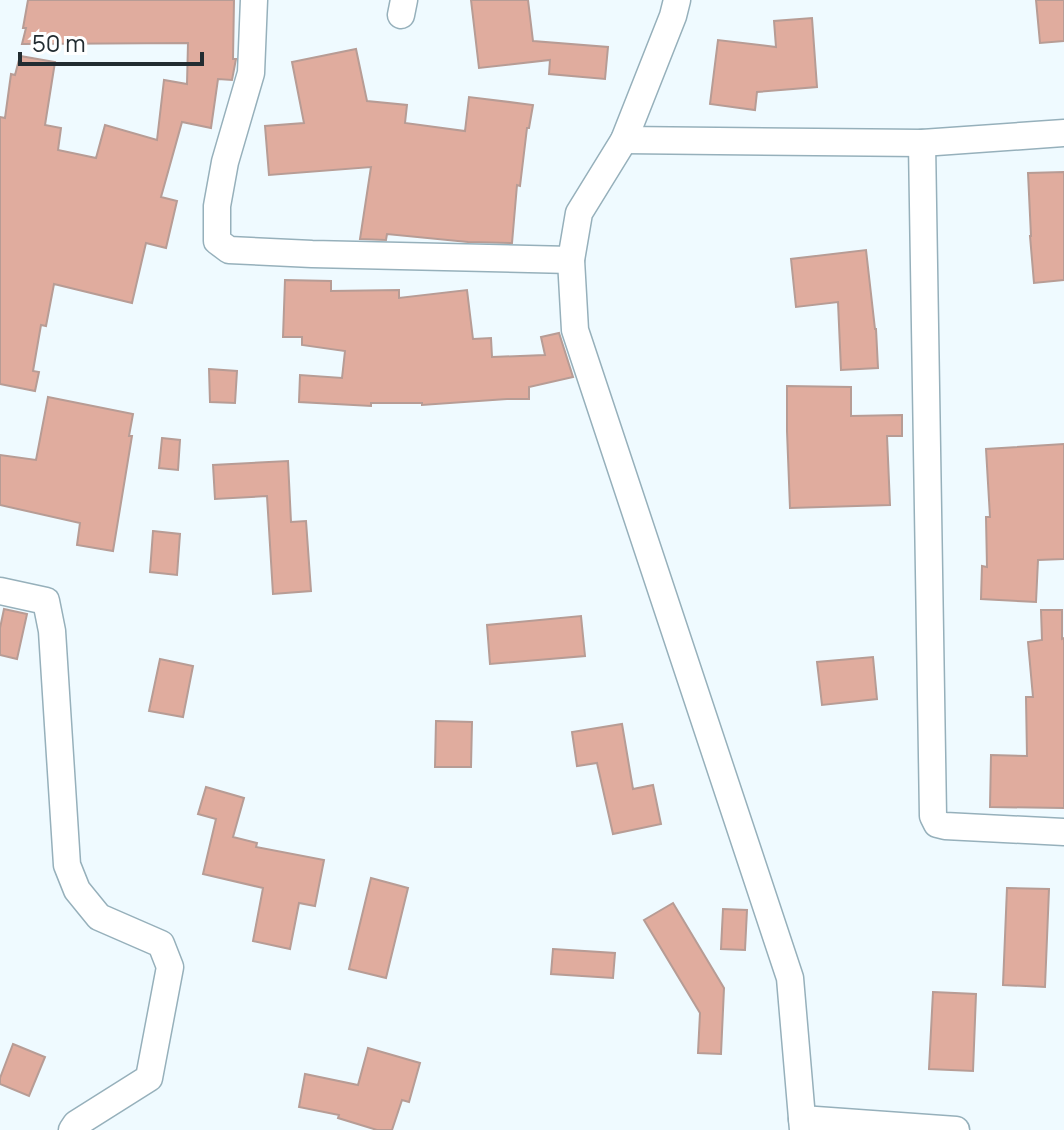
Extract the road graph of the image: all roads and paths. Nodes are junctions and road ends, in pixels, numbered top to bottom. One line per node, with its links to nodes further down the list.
1 (254, 0): 6 (street)
2 (677, 0): 4 (street)
3 (1064, 133): 5 (street)
4 (624, 140): 5 (street); 6 (street)
5 (922, 143): 8 (street)
6 (571, 260): 9 (street)
7 (0, 591): 10 (street)
8 (1064, 832)
9 (803, 1125): 11 (street)
10 (72, 1130)
11 (956, 1130)

